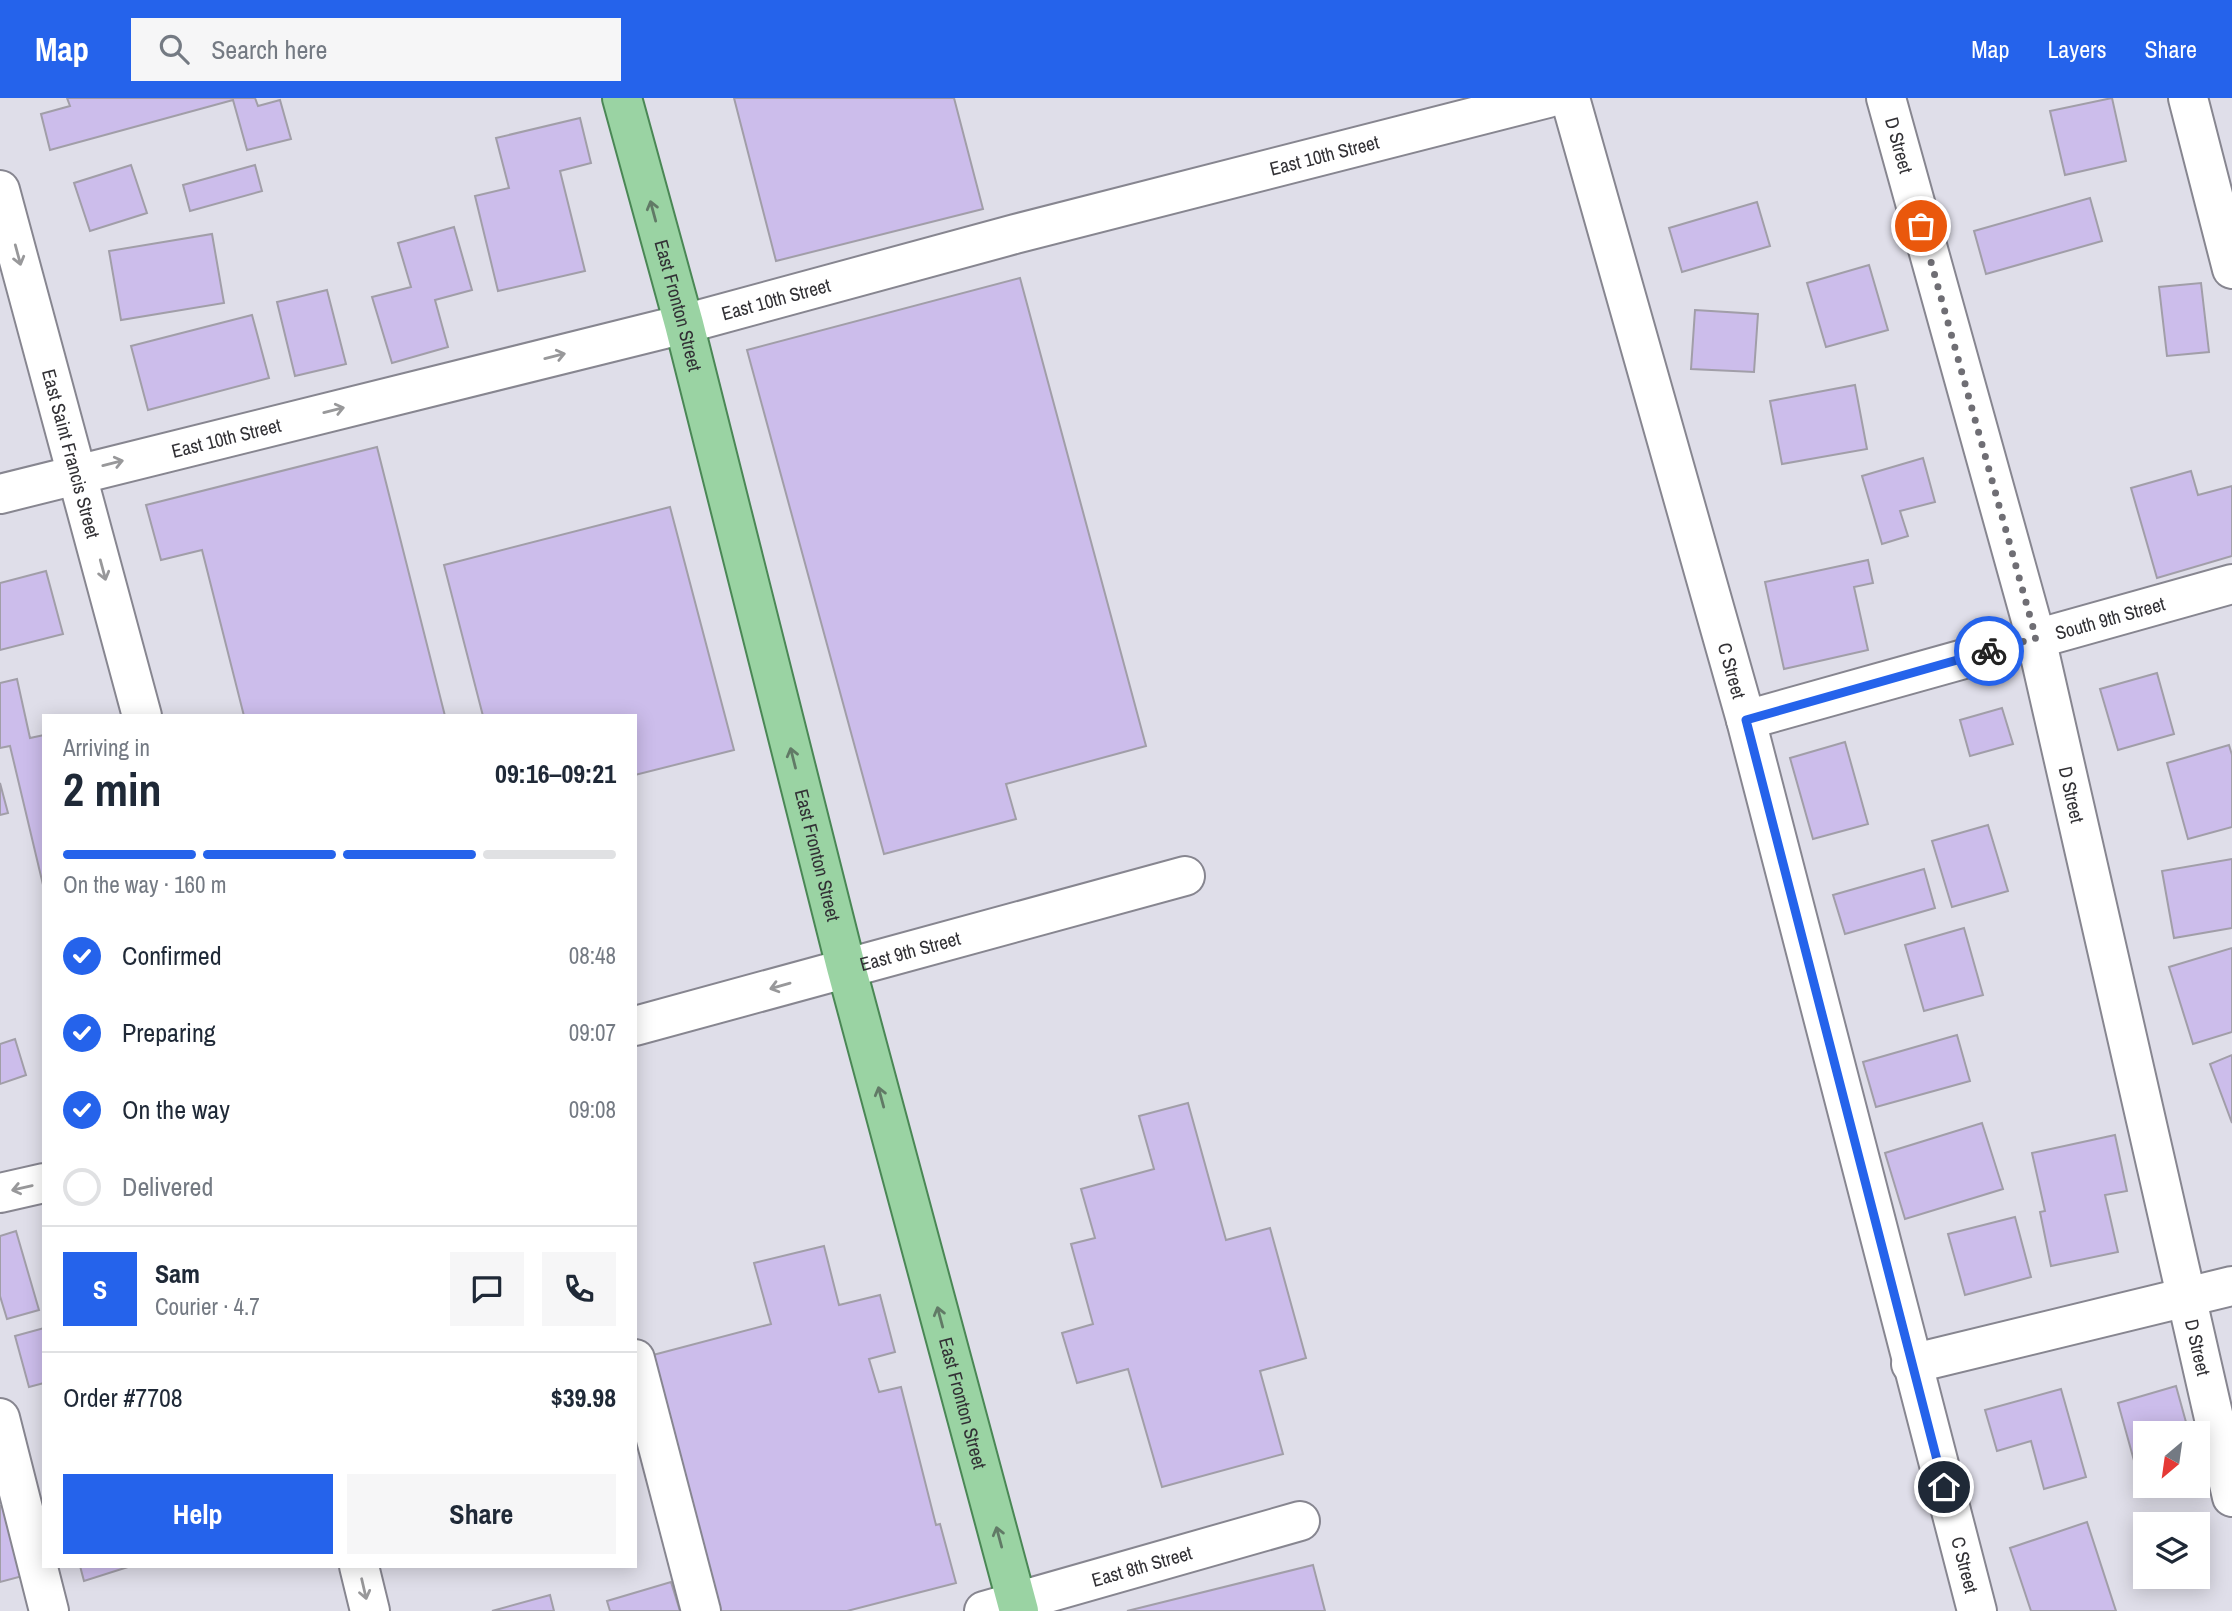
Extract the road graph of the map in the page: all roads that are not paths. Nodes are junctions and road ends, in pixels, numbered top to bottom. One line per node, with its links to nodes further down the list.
1 (622, 98): 8 (main road, East Fronton Street, one-way to 1)
2 (1548, 98): 8 (street, East 10th Street)
3 (1570, 98): 14 (street, C Street)
4 (1886, 98): 12 (street, D Street)
5 (2188, 98): 7 (street)
6 (0, 190): 9 (street, East Saint Francis Street, one-way to 9)
7 (2232, 269)
8 (684, 324): 9 (street, East 10th Street, one-way to 8); 16 (main road, East Fronton Street, one-way to 8)
9 (76, 472): 10 (street, East 10th Street); 13 (street, East Saint Francis Street, one-way to 13)
10 (0, 494)
11 (2232, 584): 12 (street, South 9th Street)
12 (2036, 638): 14 (street, South 9th Street); 21 (street, D Street)
13 (141, 714)
14 (1746, 720): 22 (street, C Street)
15 (1185, 876): 16 (street, East 9th Street)
16 (846, 967): 17 (street, East 9th Street, one-way to 17); 28 (main road, East Fronton Street, one-way to 16)
17 (637, 1026)
18 (42, 1183): 19 (street, one-way to 19)
19 (0, 1193)
20 (2232, 1286): 21 (street)
21 (2185, 1298): 22 (street); 25 (street, D Street)
22 (1911, 1364): 32 (street, C Street)
23 (637, 1367): 31 (street)
24 (0, 1418): 29 (street)
25 (2232, 1497)
26 (1300, 1521): 28 (street, East 8th Street)
27 (359, 1568): 30 (street, one-way to 30)
28 (1007, 1608)
29 (49, 1611)
30 (370, 1611)
31 (701, 1611)
32 (1977, 1611)

